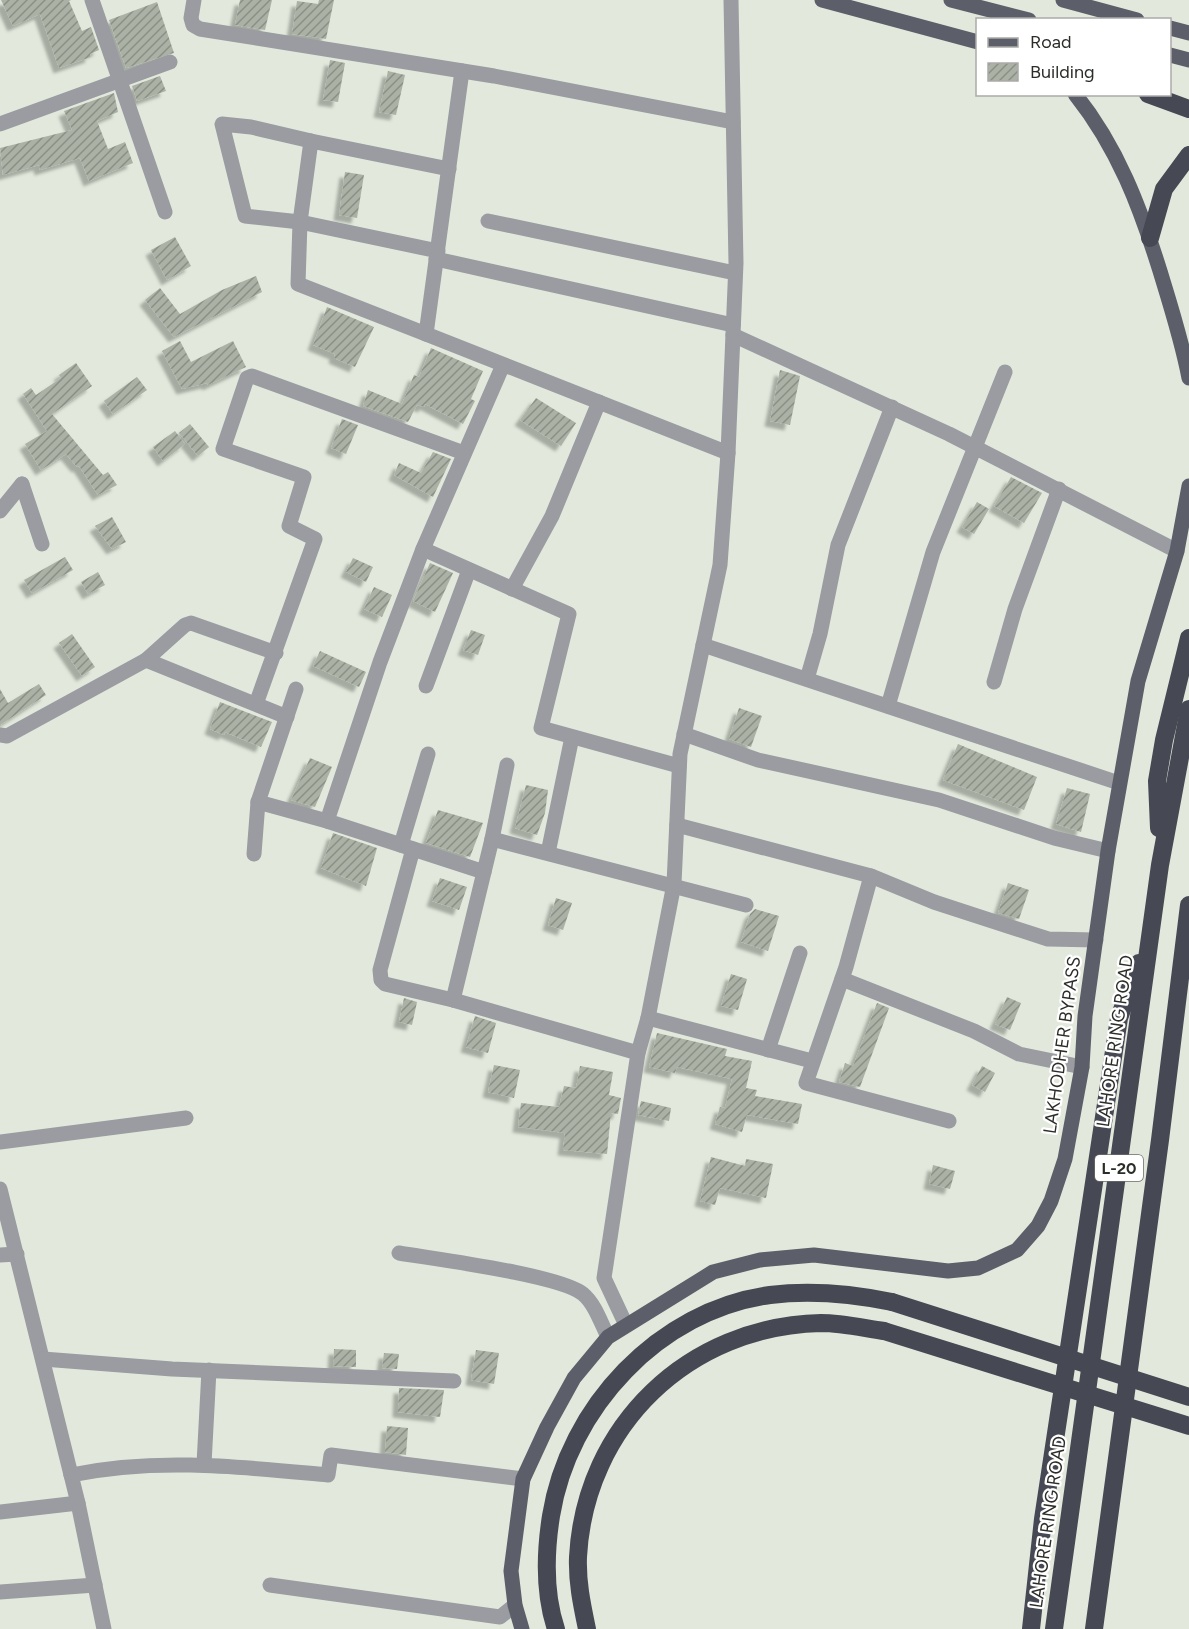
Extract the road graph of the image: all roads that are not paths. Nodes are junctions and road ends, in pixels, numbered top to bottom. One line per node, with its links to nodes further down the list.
1 (92, 0): 16 (street)
2 (194, 0): 15 (street)
3 (730, 0): 20 (street)
4 (822, 0): 11 (main road)
5 (951, 0): 7 (main road)
6 (1063, 0): 8 (main road)
7 (1021, 18)
8 (1130, 18)
9 (1171, 28): 10 (main road)
10 (1189, 33)
11 (976, 41)
12 (1171, 55): 13 (main road)
13 (1189, 60)
14 (170, 62): 16 (street)
15 (462, 71): 20 (street); 24 (street)
16 (117, 80): 21 (street); 25 (street)
17 (1076, 96): 28 (main road)
18 (1153, 96): 19 (highway)
19 (1189, 109)
20 (733, 122): 30 (street)
21 (0, 124)
22 (311, 141): 24 (street); 27 (street); 27 (street)
23 (1189, 155): 28 (highway)
24 (449, 169): 29 (street)
25 (165, 213)
26 (488, 220): 30 (street)
27 (300, 222): 29 (street); 32 (street)
28 (1150, 238): 35 (main road)
29 (437, 255): 31 (street); 32 (street)
30 (735, 273): 31 (street)
31 (733, 330): 37 (street); 40 (street)
32 (426, 334): 33 (street)
33 (503, 364): 36 (street); 39 (street)
34 (1005, 372): 38 (street)
35 (1189, 378)
36 (599, 402): 40 (street); 48 (street)
37 (892, 407): 38 (street); 53 (street)
38 (975, 447): 42 (street); 58 (street)
39 (464, 453): 45 (street); 51 (street)
40 (728, 453): 50 (street)
41 (1189, 486): 46 (main road, LAKHODHER BYPASS)
42 (1059, 489): 46 (street); 54 (street)
43 (0, 511): 44 (street)
44 (42, 544)
45 (423, 549): 47 (street); 69 (street)
46 (1177, 551): 67 (main road, LAKHODHER BYPASS)
47 (469, 570): 48 (street); 55 (street)
48 (513, 589): 63 (street)
49 (1189, 638): 76 (highway)
50 (704, 645): 53 (street); 61 (street)
51 (276, 652): 52 (street); 57 (street)
52 (146, 660): 57 (street); 62 (street)
53 (807, 679): 58 (street)
54 (994, 682)
55 (426, 686)
56 (296, 689): 60 (street)
57 (256, 704): 60 (street)
58 (888, 706): 67 (street)
59 (1189, 709): 76 (highway, LAHORE RING ROAD / L-20)
60 (287, 717): 68 (street)
61 (684, 734): 66 (street); 73 (street)
62 (0, 735)
63 (572, 737): 66 (street); 74 (street)
64 (428, 754): 72 (street)
65 (507, 765): 71 (street)
66 (679, 766): 70 (street)
67 (1119, 783): 73 (main road, LAKHODHER BYPASS)
68 (258, 802): 69 (street); 75 (street)
69 (327, 821): 72 (street)
70 (677, 825): 78 (street); 79 (street)
71 (492, 839): 74 (street); 77 (street)
72 (407, 847): 77 (street); 86 (street)
73 (1108, 851): 83 (main road, LAKHODHER BYPASS)
74 (548, 853): 79 (street)
75 (254, 854)
76 (1160, 866): 82 (highway, LAHORE RING ROAD / L-20)
77 (484, 873): 86 (street)
78 (871, 876): 83 (street); 85 (street)
79 (674, 884): 80 (street); 87 (street)
80 (746, 905)
81 (1189, 905): 121 (highway, L-20)
82 (1152, 928): 119 (highway); 120 (highway, LAHORE RING ROAD / L-20)
83 (1096, 940): 91 (main road, LAKHODHER BYPASS)
84 (800, 953): 88 (street)
85 (842, 980): 90 (street); 91 (street)
86 (453, 1000): 89 (street)
87 (648, 1018): 88 (street); 89 (street)
88 (768, 1050): 90 (street)
89 (638, 1053): 99 (street)
90 (812, 1061): 93 (street)
91 (1082, 1067): 99 (main road, LAKHODHER BYPASS)
92 (186, 1118): 94 (street)
93 (949, 1121)
94 (0, 1142)
95 (0, 1189): 97 (street)
96 (399, 1253): 100 (street)
97 (17, 1254): 98 (street); 101 (street)
98 (0, 1255)
99 (626, 1325): 100 (main road, LAKHODHER BYPASS)
100 (608, 1337): 108 (main road, LAKHODHER BYPASS)
101 (43, 1359): 102 (street); 107 (street)
102 (209, 1370): 103 (street); 106 (street)
103 (454, 1381)
104 (1189, 1397): 117 (highway, bridge)
105 (1189, 1426): 118 (highway, bridge)
106 (204, 1464): 107 (street); 108 (street)
107 (71, 1475): 109 (street)
108 (523, 1479): 114 (main road, LAKHODHER BYPASS)
109 (78, 1503): 110 (street); 111 (street)
110 (0, 1512)
111 (95, 1585): 113 (street); 116 (street)
112 (270, 1585): 114 (street)
113 (0, 1592)
114 (515, 1605): 115 (main road, LAKHODHER BYPASS)
115 (519, 1627)
116 (104, 1629)
117 (555, 1629)
118 (588, 1629)
119 (1031, 1629)
120 (1054, 1629)
121 (1094, 1629)

